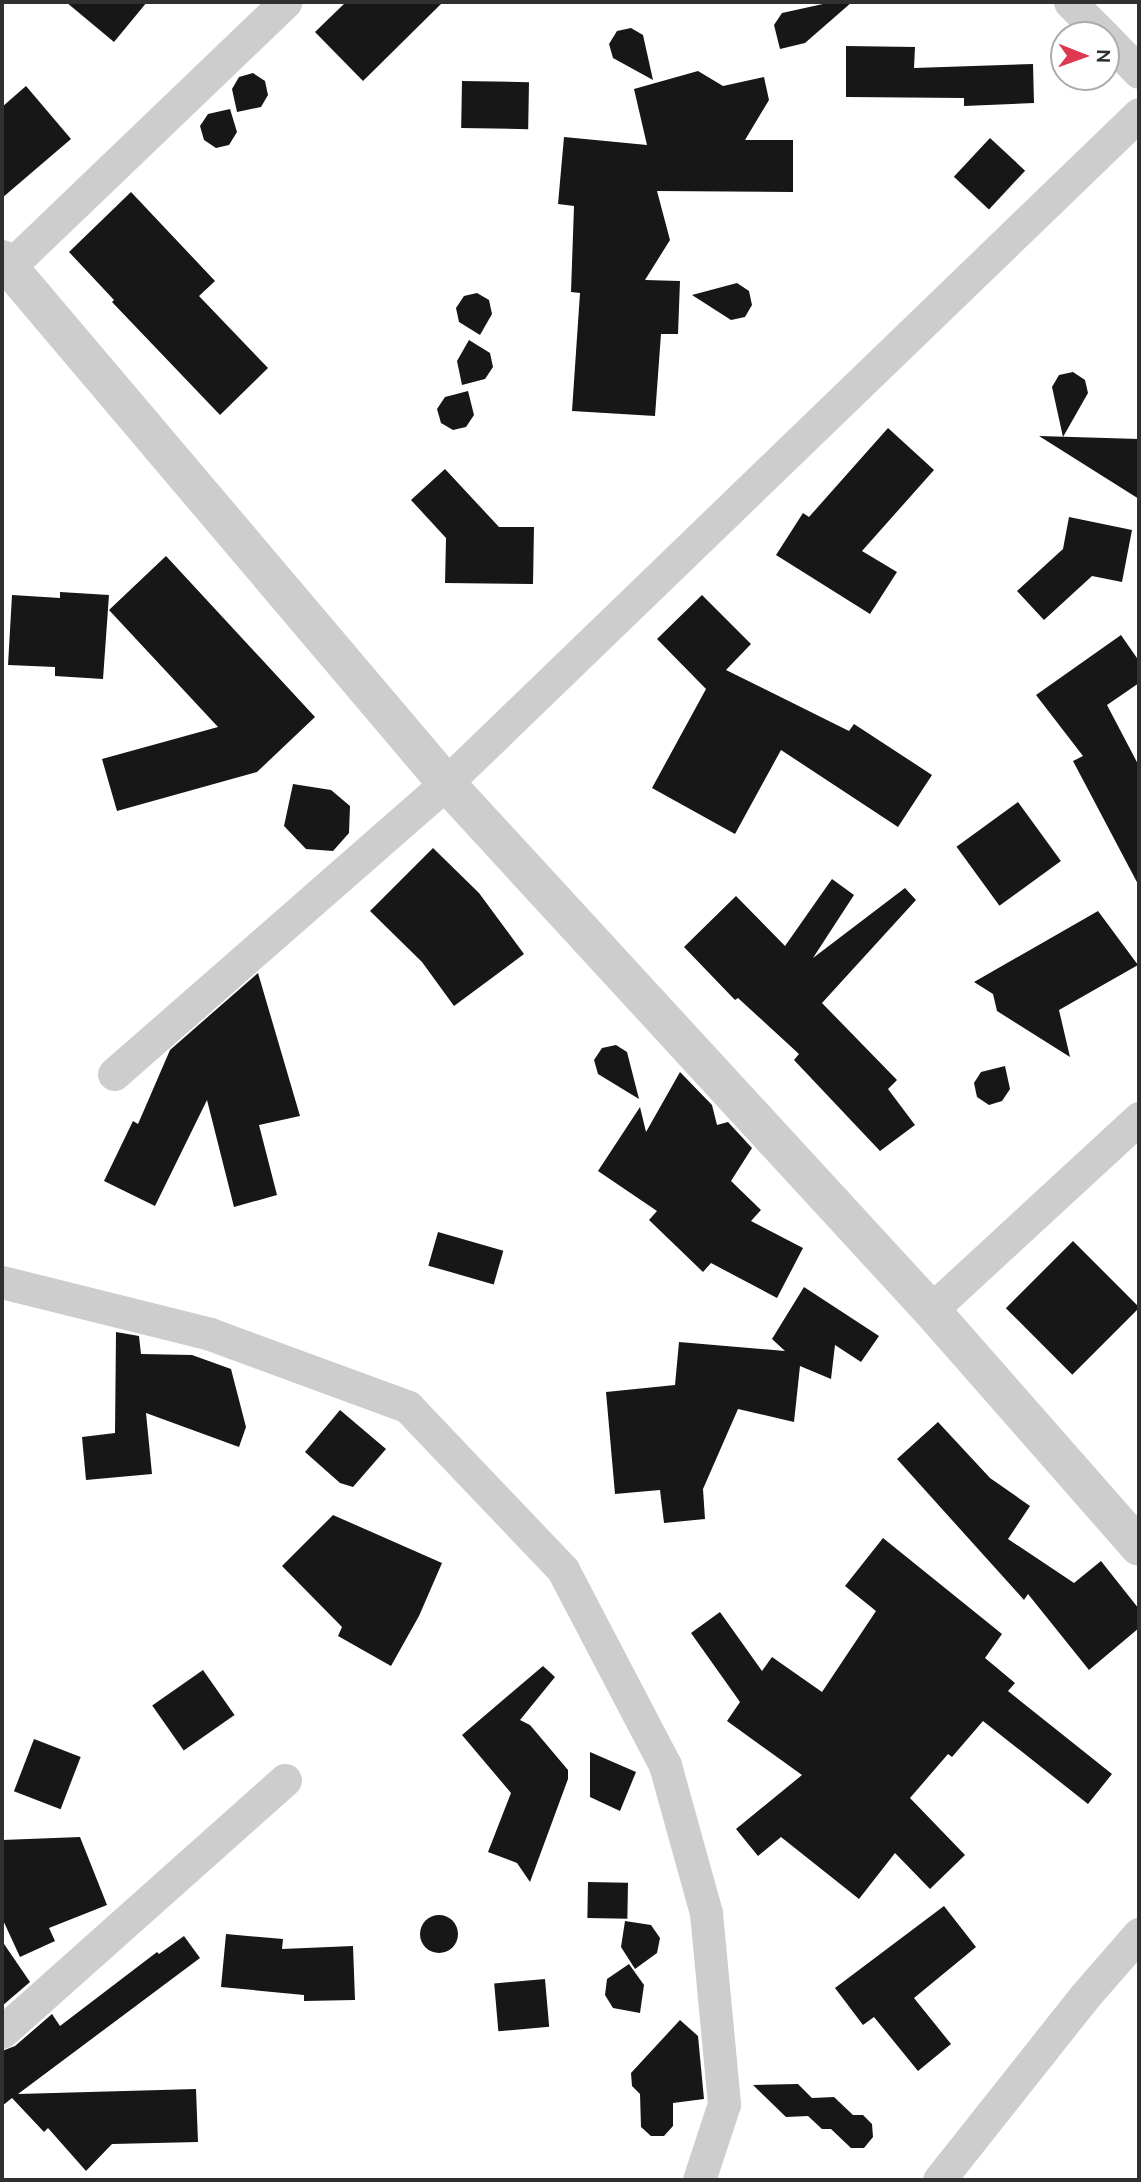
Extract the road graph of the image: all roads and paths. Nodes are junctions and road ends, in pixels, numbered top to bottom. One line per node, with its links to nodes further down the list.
1 (285, 2): 7 (street)
2 (1070, 2): 3 (street)
3 (1090, 21)
4 (1120, 52): 5 (street)
5 (1139, 72)
6 (1139, 114): 8 (street)
7 (5, 263): 8 (street)
8 (446, 783): 9 (street); 12 (street)
9 (114, 1074)
10 (1139, 1118): 12 (street)
11 (2, 1282): 17 (street)
12 (931, 1310): 13 (street)
13 (1139, 1547)
14 (285, 1780): 16 (street)
15 (1139, 1934): 18 (street)
16 (2, 2032)
17 (699, 2180)
18 (939, 2180)

